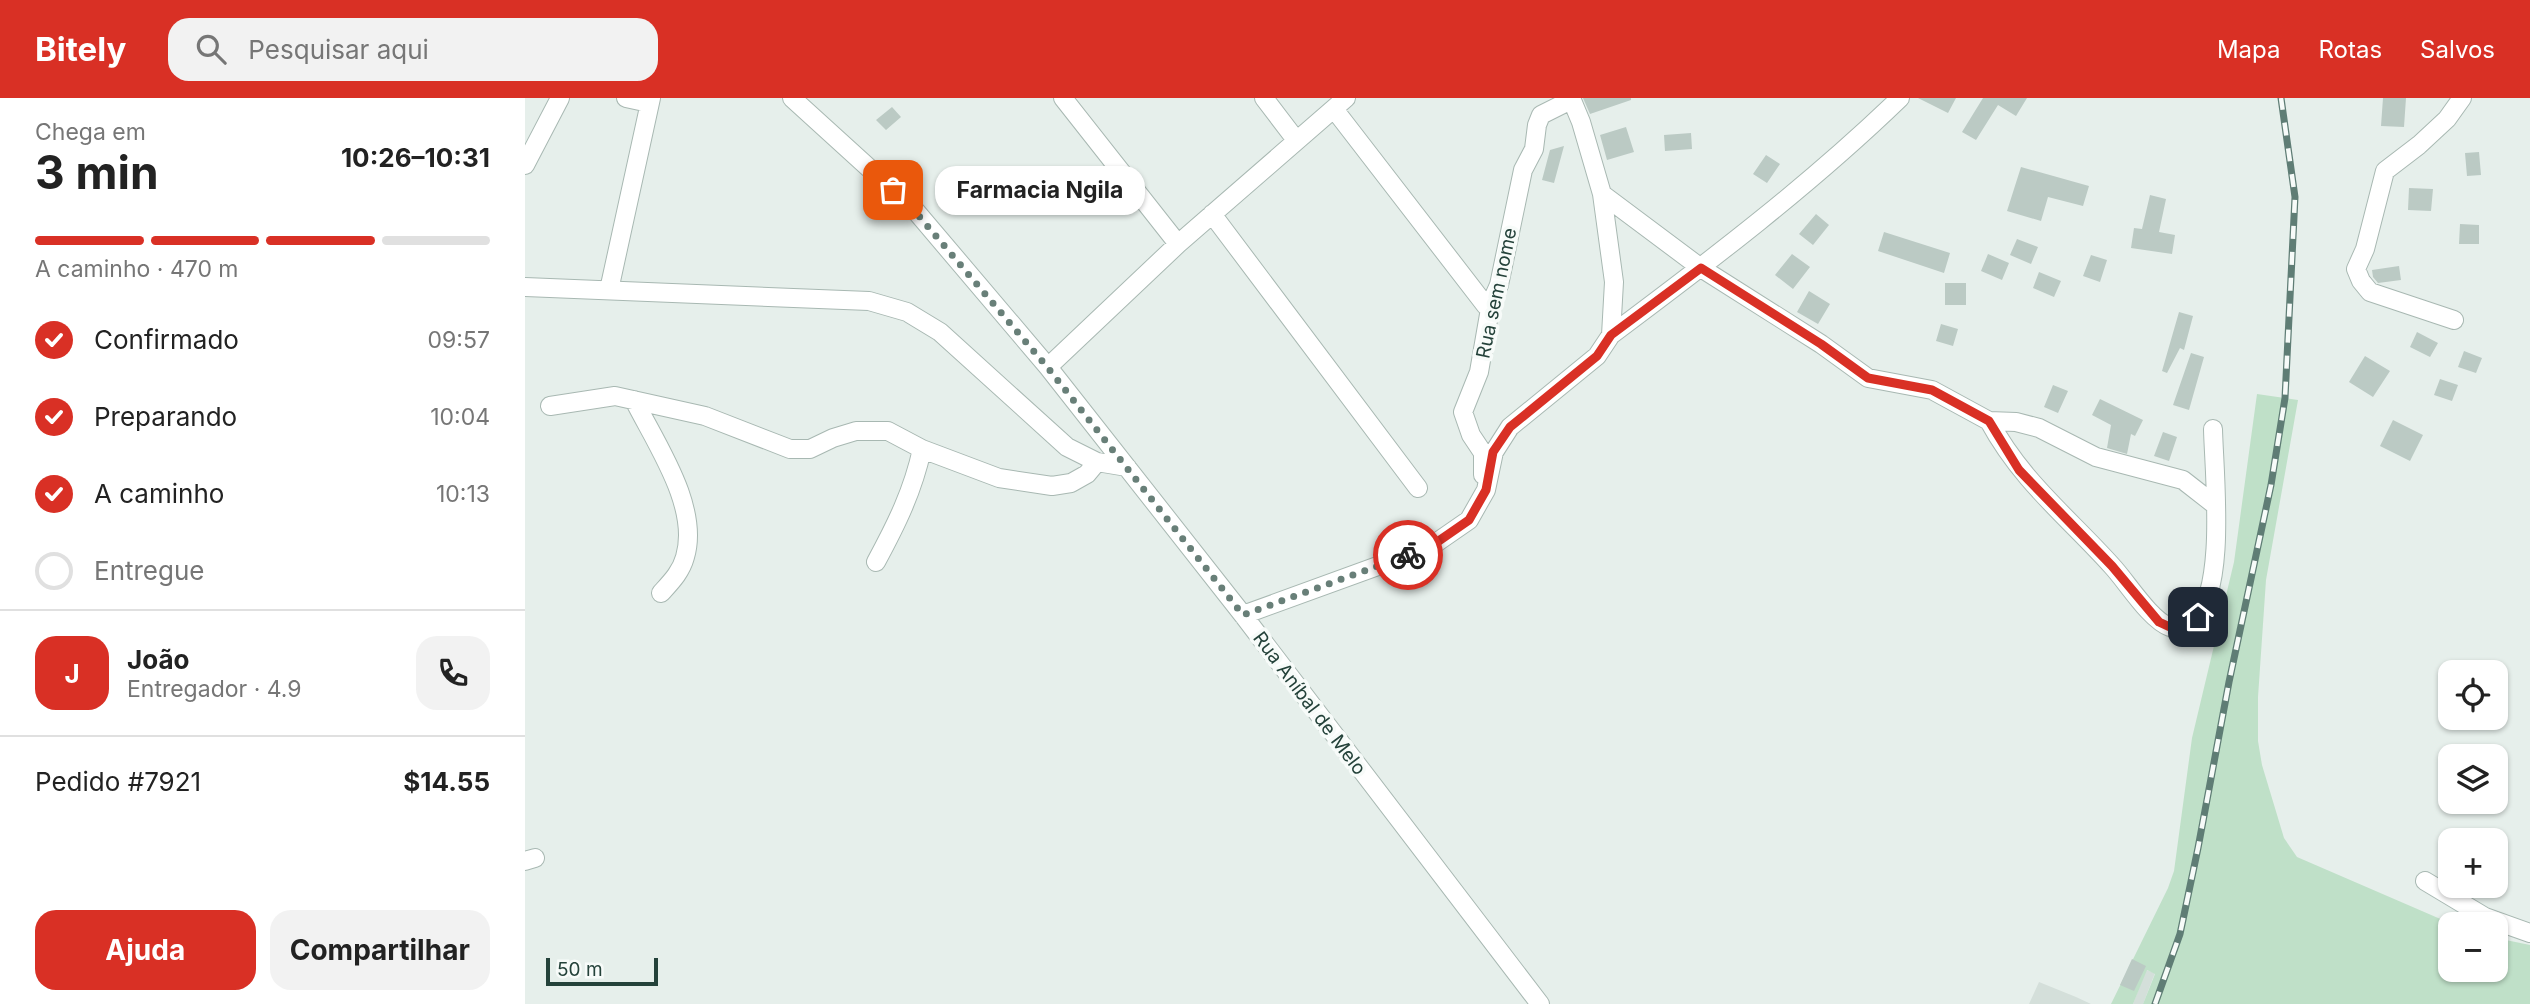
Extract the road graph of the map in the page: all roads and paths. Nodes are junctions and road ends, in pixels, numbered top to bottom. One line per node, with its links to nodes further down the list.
1 (560, 98): 12 (street)
2 (626, 98): 9 (street)
3 (792, 98): 22 (street, Rua Aníbal de Melo)
4 (1063, 98): 15 (street)
5 (1264, 98): 11 (street)
6 (1900, 98): 16 (street)
7 (2462, 98): 20 (street)
8 (1568, 100): 13 (street); 31 (street, Rua sem nome)
9 (650, 101): 18 (street)
10 (1340, 103): 11 (street); 19 (street)
11 (1296, 140): 14 (street)
12 (525, 165)
13 (1602, 194): 16 (street); 21 (street)
14 (1212, 214): 15 (street); 30 (street)
15 (1178, 244): 22 (street)
16 (1701, 268): 21 (street); 25 (street)
17 (525, 287): 18 (street)
18 (609, 290): 28 (street)
19 (1486, 306)
20 (2454, 320)
21 (1611, 335): 31 (street)
22 (1048, 368): 29 (street, Rua Aníbal de Melo)
23 (634, 400): 24 (street); 27 (street); 34 (street)
24 (550, 406)
25 (1989, 421): 32 (street); 32 (street)
26 (2213, 429): 32 (street)
27 (922, 449): 28 (street); 33 (street)
28 (1097, 462): 29 (street)
29 (1127, 467): 35 (street, Rua Aníbal de Melo)
30 (1418, 488)
31 (1483, 496): 35 (street)
32 (2215, 505)
33 (876, 562)
34 (661, 593)
35 (1243, 615): 38 (street, Rua Aníbal de Melo)
36 (2425, 881): 37 (street)
37 (2530, 933)
38 (1540, 1004)

